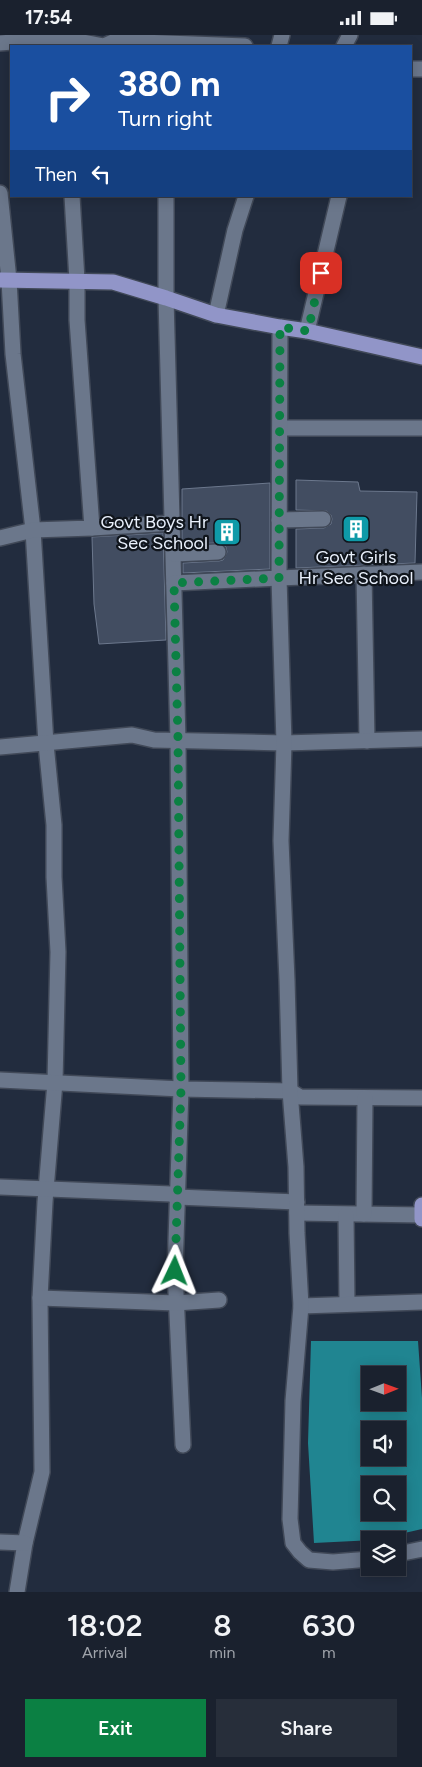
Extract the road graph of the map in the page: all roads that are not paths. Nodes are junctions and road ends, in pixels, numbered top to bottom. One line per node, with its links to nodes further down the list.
1 (61, 40): 3 (street); 4 (street)
2 (165, 41): 5 (street); 6 (street)
3 (0, 43)
4 (97, 45)
5 (106, 45)
6 (229, 45)
7 (0, 193): 12 (street)
8 (72, 197): 13 (street)
9 (166, 197): 14 (street)
10 (246, 197): 15 (street)
11 (339, 197): 17 (street)
12 (4, 280): 13 (main road); 25 (street)
13 (77, 281): 14 (main road); 24 (street)
14 (166, 298): 15 (main road); 23 (street)
15 (216, 315): 16 (main road)
16 (280, 327): 17 (main road); 19 (street)
17 (308, 331): 18 (main road)
18 (422, 357)
19 (280, 428): 20 (street); 22 (street)
20 (422, 428)
21 (324, 519): 22 (street)
22 (278, 520): 31 (street)
23 (173, 523): 24 (street); 28 (street)
24 (92, 528): 25 (street)
25 (33, 530): 26 (street); 37 (street)
26 (0, 538)
27 (218, 552): 28 (street)
28 (174, 554): 32 (street)
29 (422, 571): 30 (street)
30 (364, 574): 31 (street); 35 (street)
31 (279, 578): 32 (street); 36 (street)
32 (174, 583): 33 (street)
33 (178, 739): 36 (street); 37 (street); 41 (street)
34 (422, 739): 35 (street)
35 (367, 741): 36 (street)
36 (284, 743): 42 (street)
37 (46, 744): 38 (street); 40 (street)
38 (0, 747)
39 (0, 1080): 40 (street)
40 (55, 1082): 41 (street); 46 (street)
41 (181, 1089): 42 (street); 47 (street)
42 (290, 1091): 43 (street); 49 (street)
43 (365, 1097): 44 (street); 50 (street)
44 (422, 1098)
45 (0, 1187): 46 (street)
46 (46, 1188): 47 (street); 54 (street)
47 (177, 1197): 49 (street); 57 (street)
48 (422, 1205): 52 (main road)
49 (297, 1208): 51 (street); 59 (street)
50 (364, 1214): 51 (street); 52 (street)
51 (346, 1215): 58 (street)
52 (422, 1215): 53 (main road)
53 (422, 1219)
54 (40, 1299): 57 (street); 62 (street)
55 (219, 1301): 57 (street)
56 (422, 1302): 58 (street)
57 (176, 1303): 60 (street)
58 (348, 1303): 59 (street)
59 (301, 1306): 65 (street)
60 (183, 1445)
61 (0, 1542): 62 (street)
62 (25, 1543): 66 (street)
63 (422, 1549): 64 (street)
64 (406, 1552)
65 (361, 1560)
66 (17, 1592)

